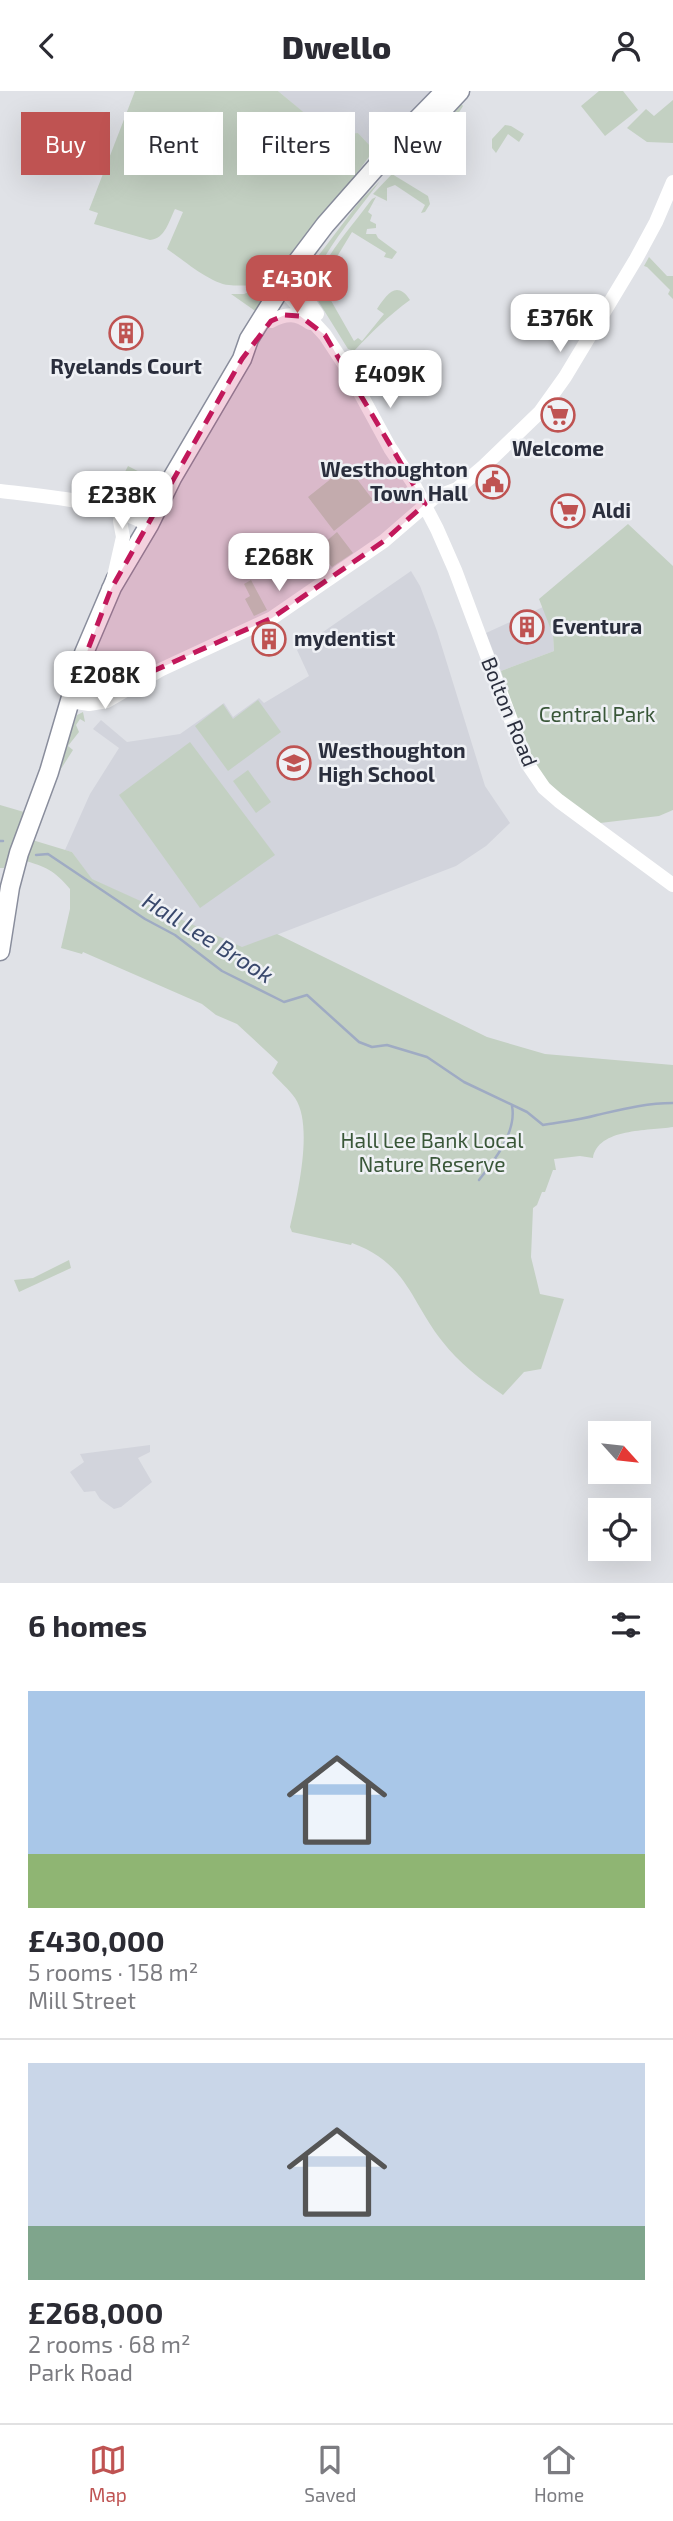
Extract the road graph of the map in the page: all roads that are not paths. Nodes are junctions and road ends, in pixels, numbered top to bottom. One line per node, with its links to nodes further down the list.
1 (445, 91): 4 (highway)
2 (460, 91): 4 (highway)
3 (673, 182): 11 (main road)
4 (288, 287): 5 (highway); 6 (main road, Bolton Road); 7 (highway)
5 (271, 321): 6 (main road); 7 (highway)
6 (325, 335): 11 (main road, Bolton Road)
7 (242, 359): 8 (highway)
8 (172, 478): 10 (highway); 14 (highway)
9 (0, 491): 12 (main road)
10 (158, 496): 12 (main road); 14 (highway)
11 (425, 504): 16 (main road); 17 (main road, Bolton Road)
12 (104, 508): 13 (main road); 14 (main road)
13 (120, 521): 14 (main road); 15 (main road)
14 (143, 528): 15 (highway)
15 (111, 589): 16 (highway)
16 (72, 693): 18 (highway)
17 (671, 880)
18 (0, 951)

